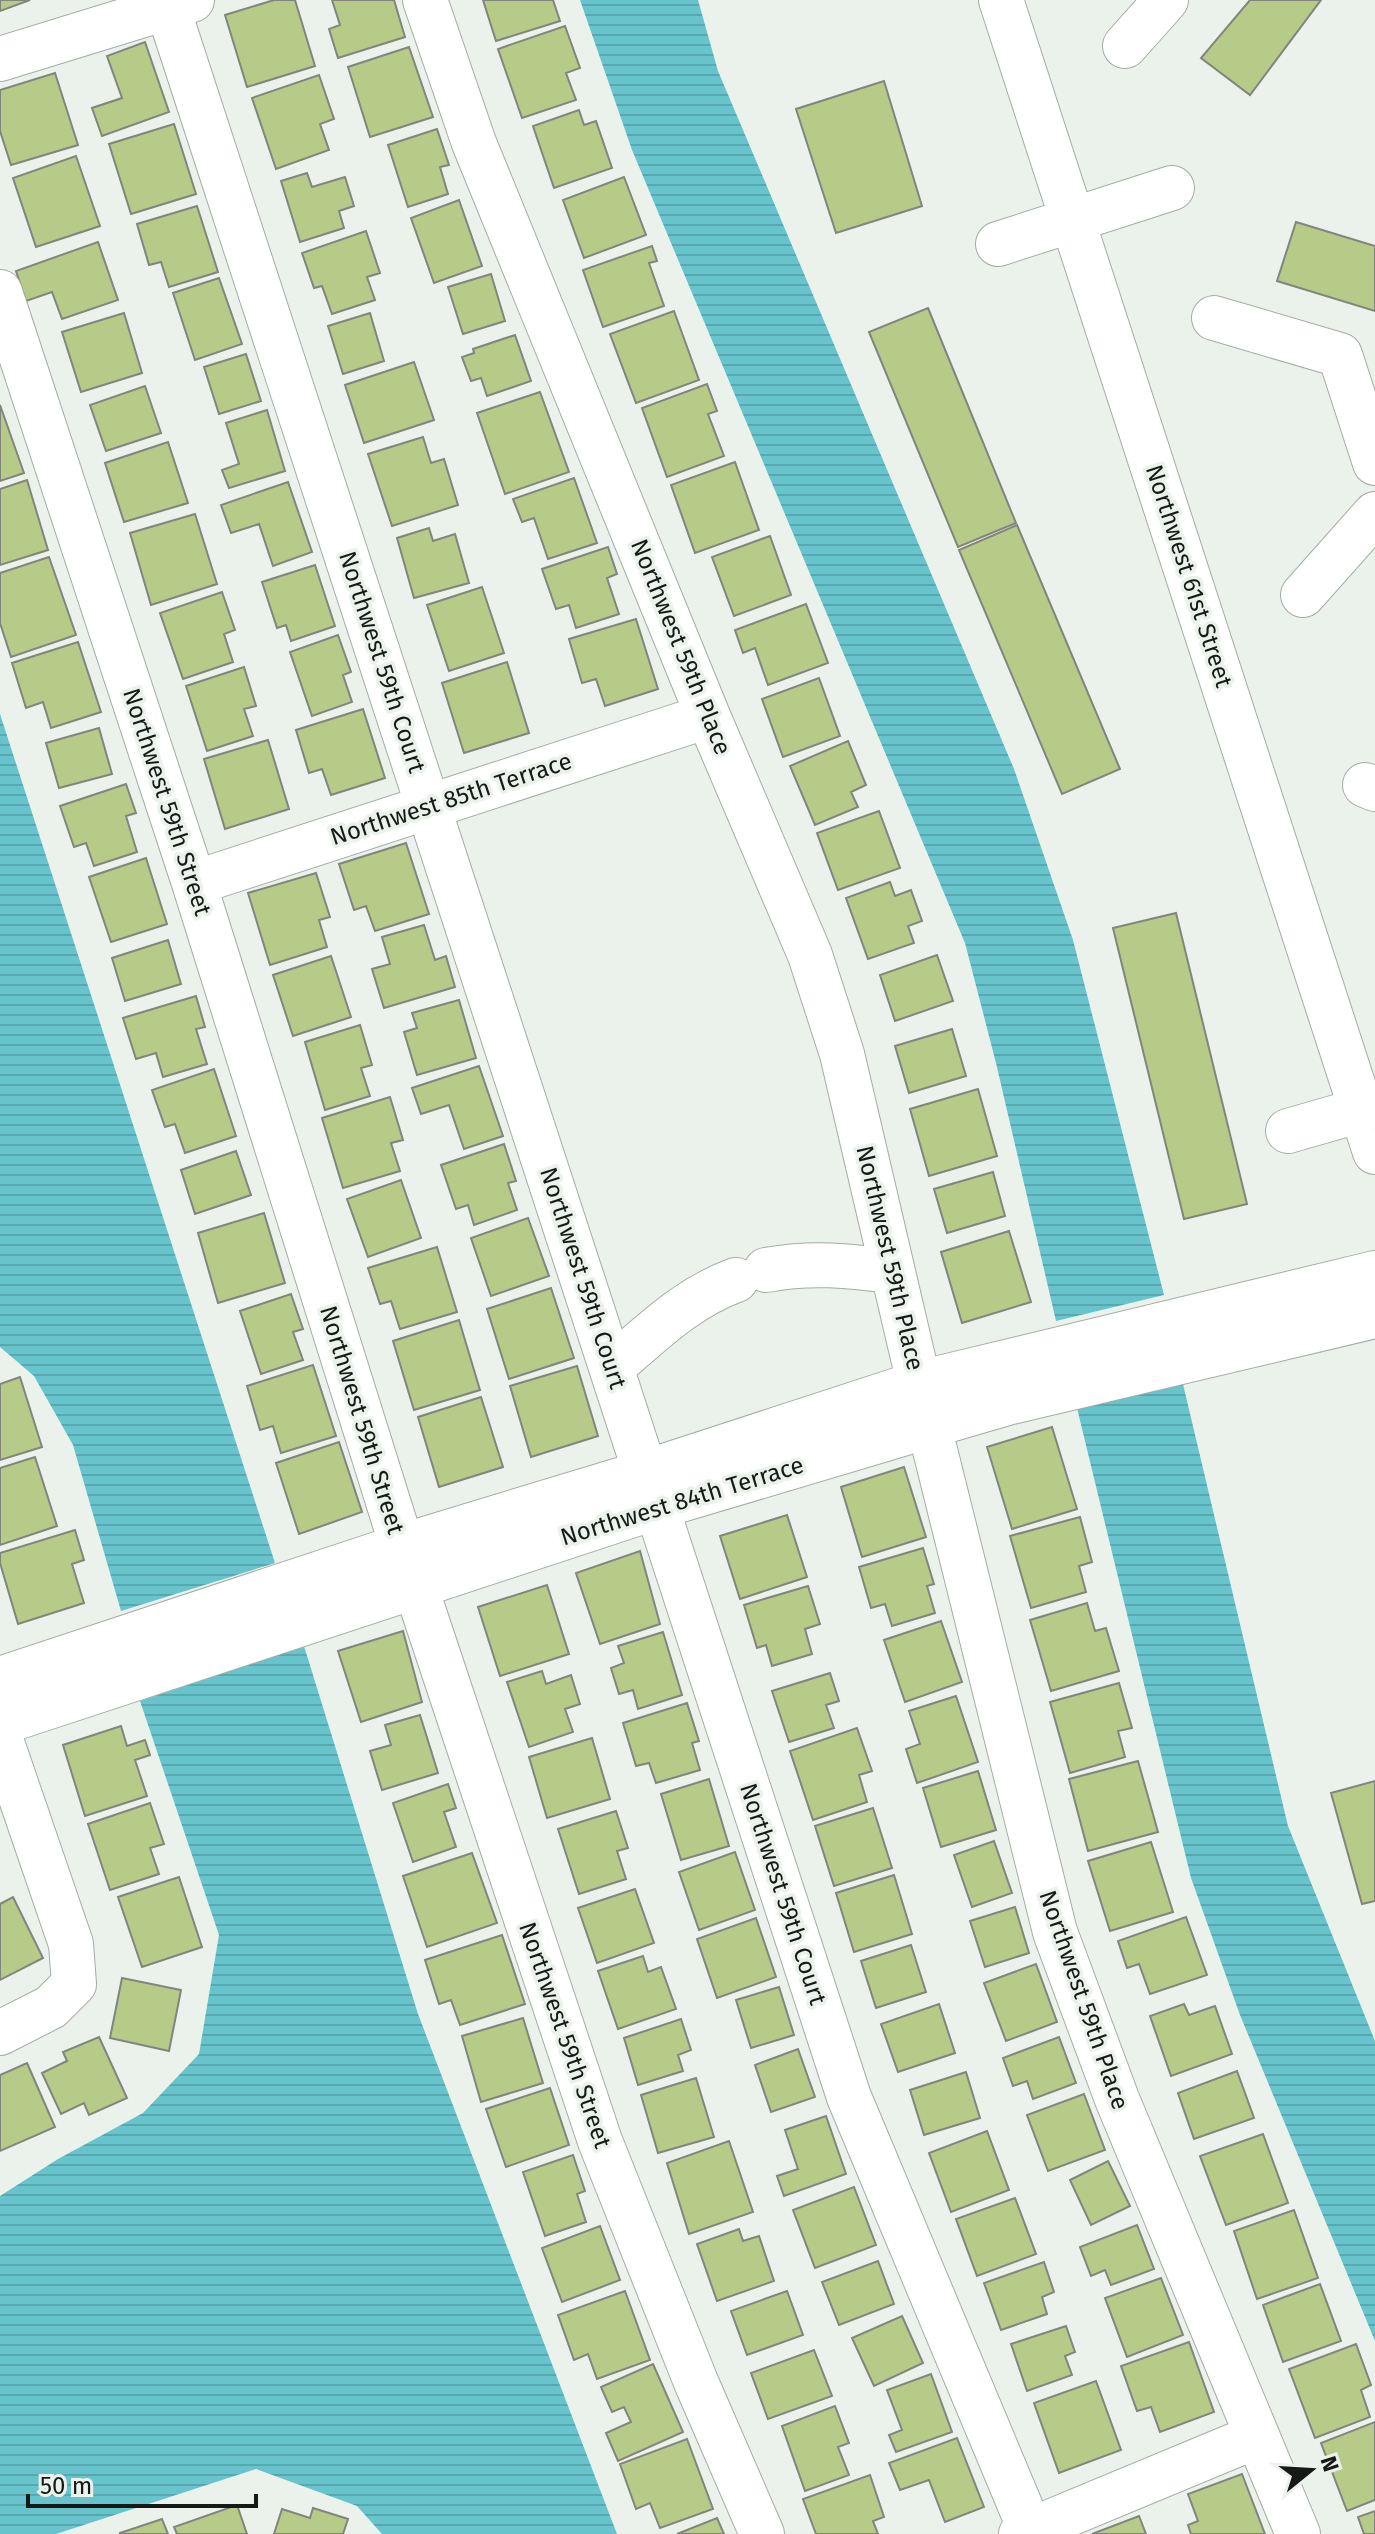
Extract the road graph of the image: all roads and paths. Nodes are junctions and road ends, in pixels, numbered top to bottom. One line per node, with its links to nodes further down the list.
1 (425, 0): 15 (street, Northwest 59th Place)
2 (1001, 0): 8 (street, Northwest 61st Street)
3 (1166, 0): 5 (street)
4 (180, 4): 6 (street); 16 (street, Northwest 59th Court)
5 (1125, 46)
6 (0, 59)
7 (1172, 188): 8 (street)
8 (1073, 220): 9 (street); 18 (street, Northwest 61st Street)
9 (998, 244)
10 (0, 292): 17 (street, Northwest 59th Street)
11 (1214, 318): 12 (street)
12 (1375, 463)
13 (1375, 514): 14 (street)
14 (1303, 595)
15 (708, 716): 16 (street, Northwest 85th Terrace); 21 (street, Northwest 59th Place)
16 (429, 806): 17 (street, Northwest 85th Terrace); 24 (street, Northwest 59th Court)
17 (194, 883): 28 (street, Northwest 59th Street)
18 (1369, 1108): 19 (street); 20 (street, Northwest 61st Street)
19 (1288, 1131)
20 (1375, 1152)
21 (893, 1272): 24 (street); 25 (street, Northwest 59th Place)
22 (1375, 1273): 25 (street, Northwest 84th Terrace)
23 (1375, 1316): 26 (street, Northwest 84th Terrace)
24 (612, 1367): 27 (street, Northwest 59th Court)
25 (919, 1383): 26 (street, Northwest 59th Place); 27 (street, Northwest 84th Terrace)
26 (929, 1426): 27 (street, Northwest 84th Terrace); 33 (street, Northwest 59th Place)
27 (651, 1490): 28 (street, Northwest 84th Terrace); 34 (street, Northwest 59th Court)
28 (408, 1566): 29 (street, Northwest 84th Terrace); 30 (street, Northwest 84th Terrace); 35 (street, Northwest 59th Street)
29 (0, 1679)
30 (0, 1723)
31 (0, 1737): 32 (street)
32 (0, 2033)
33 (1257, 2436): 34 (street); 36 (street, Northwest 59th Place)
34 (1028, 2533)
35 (762, 2534)
36 (1298, 2534)

